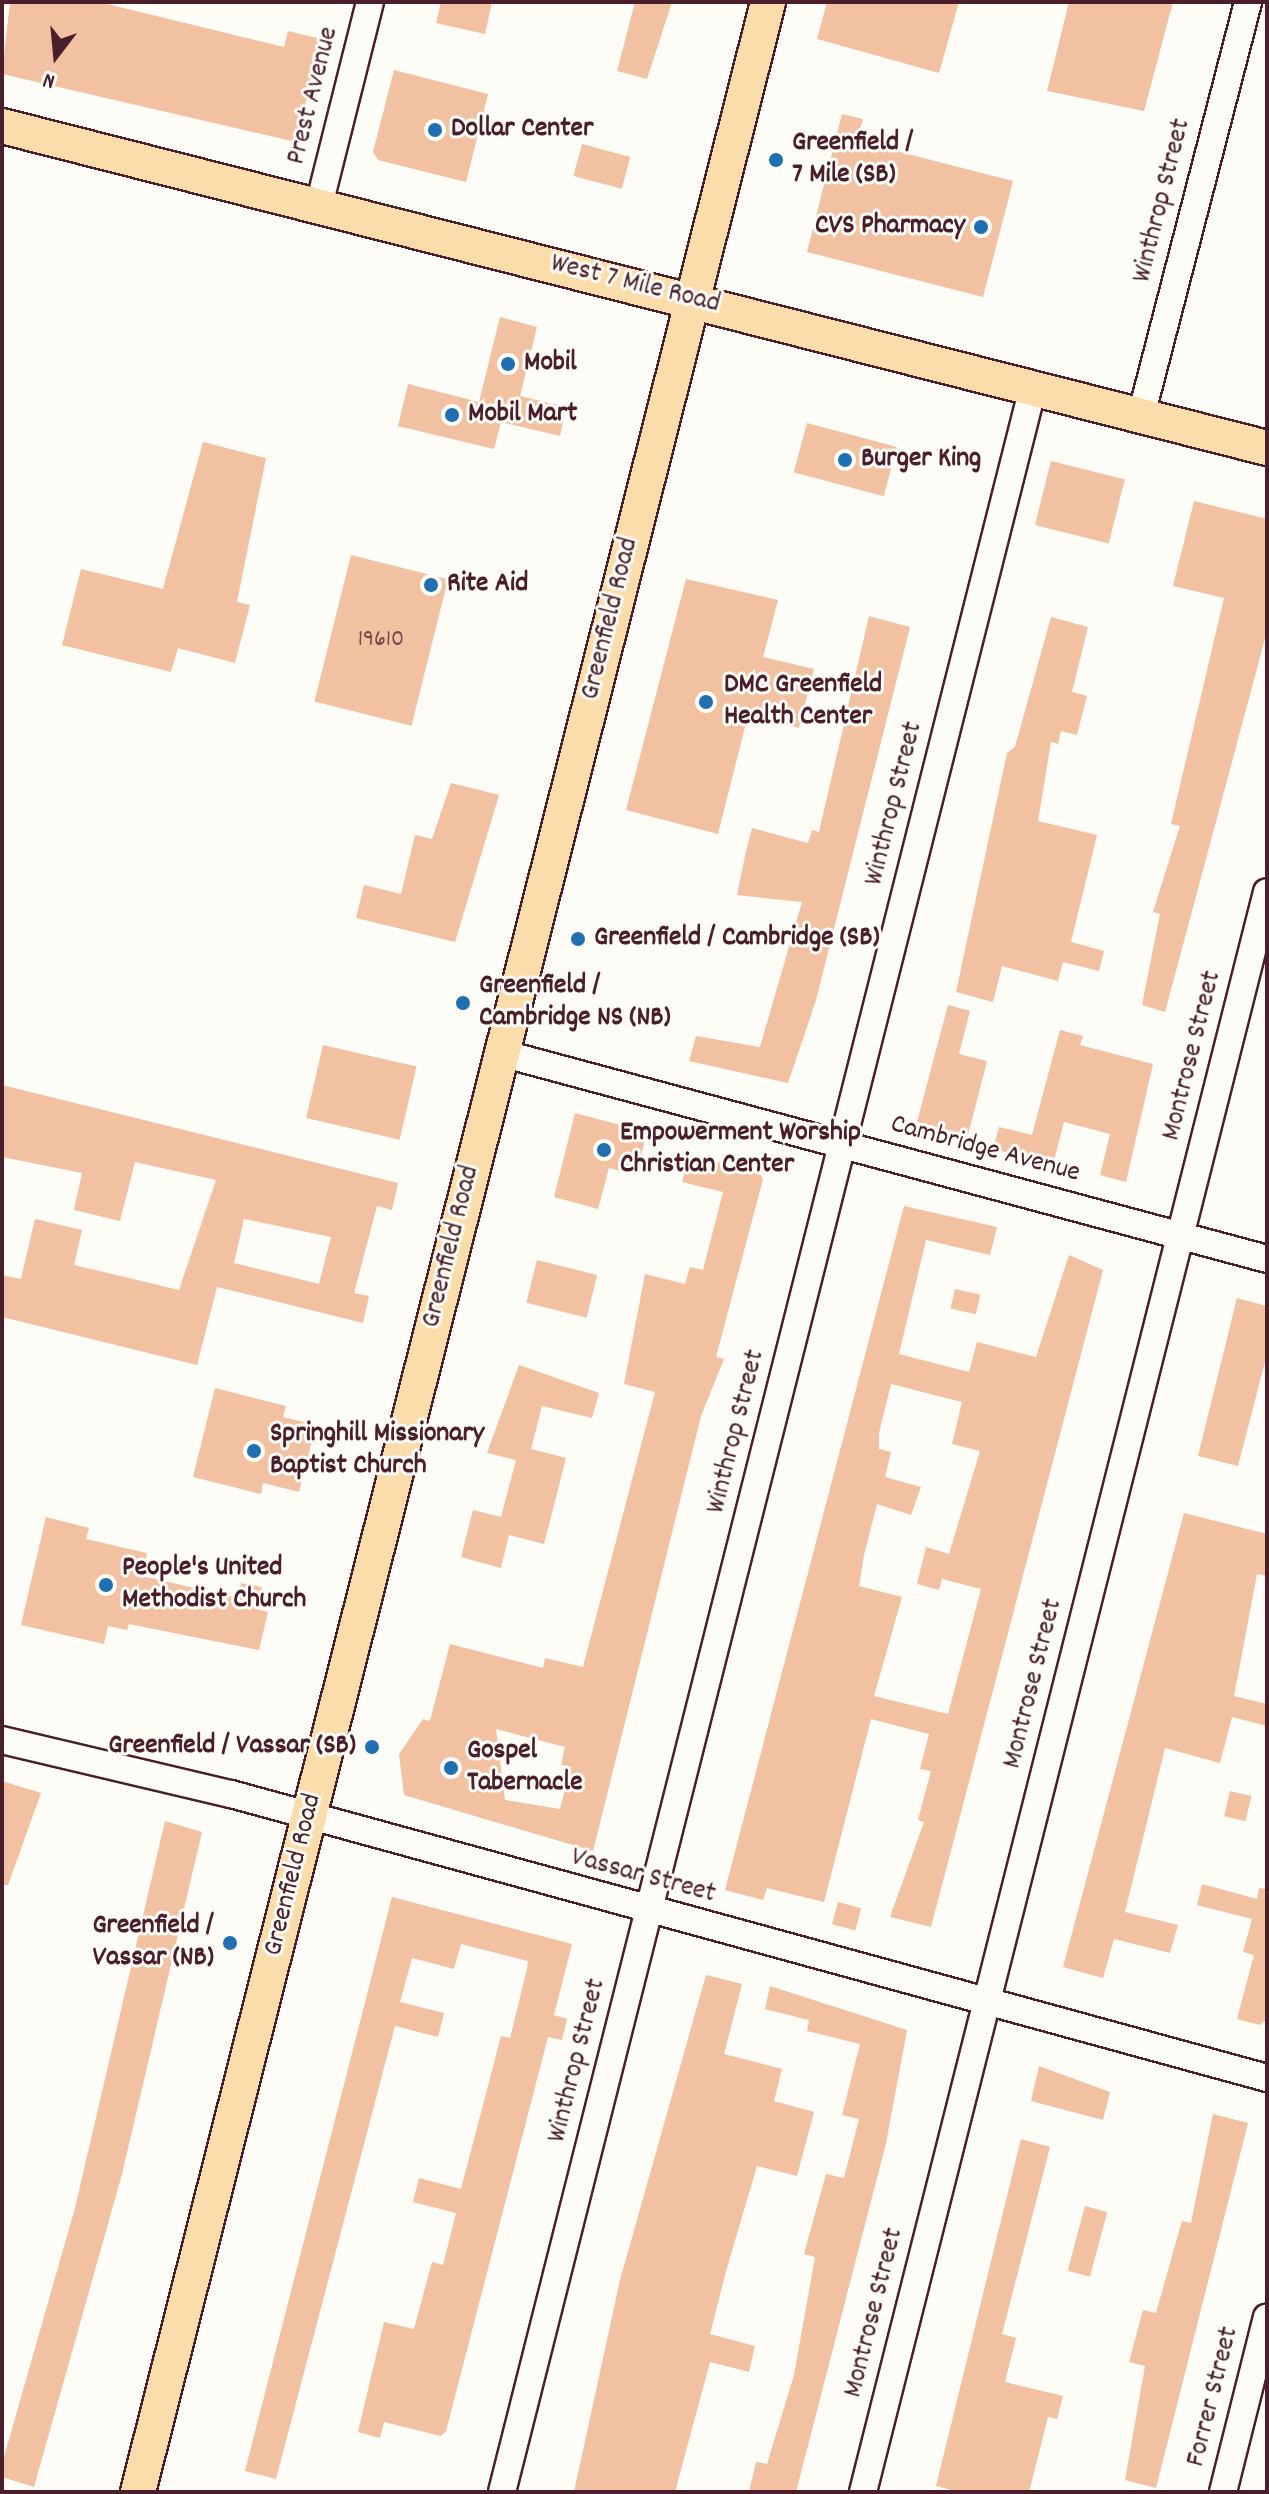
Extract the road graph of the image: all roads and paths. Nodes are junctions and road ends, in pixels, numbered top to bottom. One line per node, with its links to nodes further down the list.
1 (370, 2): 5 (street, Prest Avenue)
2 (768, 2): 6 (main road, Greenfield Road)
3 (1248, 2): 8 (street, Winthrop Street)
4 (2, 126): 5 (main road, West 7 Mile Road)
5 (319, 205): 6 (main road, West 7 Mile Road)
6 (692, 300): 7 (main road, West 7 Mile Road); 11 (main road, Greenfield Road)
7 (1033, 388): 8 (main road, West 7 Mile Road); 12 (street, Winthrop Street)
8 (1141, 416): 9 (main road, West 7 Mile Road)
9 (1267, 448)
10 (1267, 892): 13 (street, Montrose Street)
11 (501, 1053): 12 (street, Cambridge Avenue); 16 (main road, Greenfield Road)
12 (843, 1144): 13 (street, Cambridge Avenue); 17 (street, Winthrop Street)
13 (1181, 1236): 14 (street, Cambridge Avenue); 18 (street, Montrose Street)
14 (1267, 1259)
15 (2, 1740): 16 (street, Vassar Street)
16 (308, 1818): 17 (street, Vassar Street); 21 (main road, Greenfield Road)
17 (649, 1912): 18 (street, Vassar Street); 22 (street, Winthrop Street)
18 (987, 2003): 19 (street, Vassar Street); 23 (street, Montrose Street)
19 (1267, 2078)
20 (1267, 2317): 24 (street, Forrer Street)
21 (138, 2492)
22 (502, 2492)
23 (863, 2492)
24 (1223, 2492)

